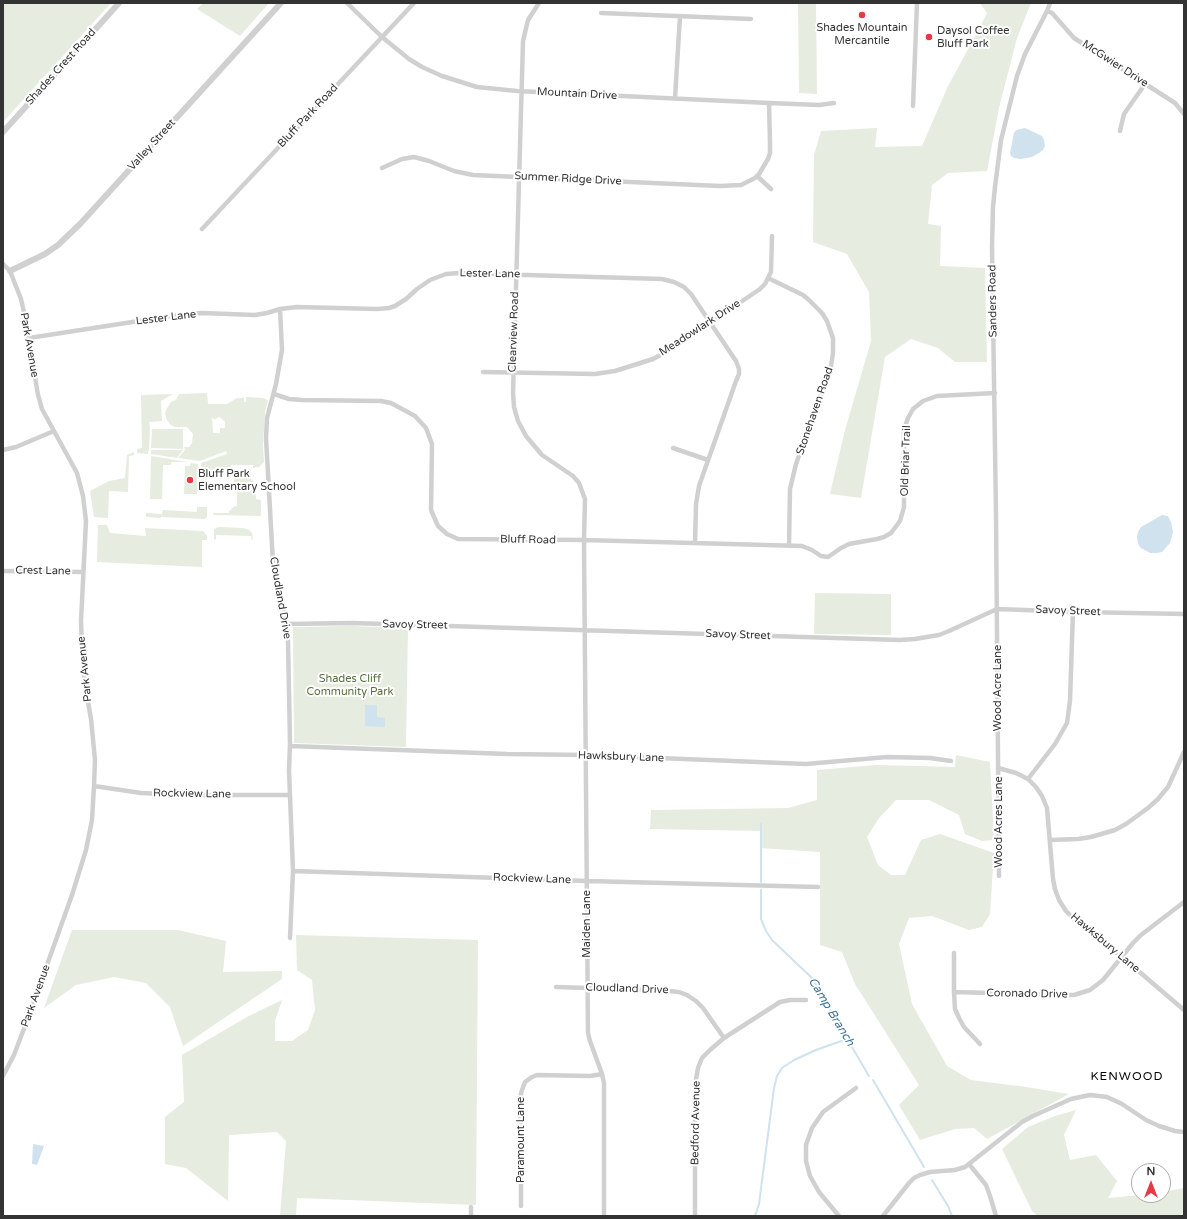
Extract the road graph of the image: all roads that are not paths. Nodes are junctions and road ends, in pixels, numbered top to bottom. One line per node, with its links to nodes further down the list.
1 (119, 3): 21 (street, Shades Crest Road)
2 (281, 3): 29 (street, Valley Street)
3 (347, 3): 12 (street, Mountain Drive)
4 (414, 3): 12 (street, Bluff Park Road)
5 (539, 3): 14 (street, Clearview Road)
6 (917, 3): 18 (street)
7 (1050, 3): 8 (street, Sanders Road)
8 (1047, 11): 13 (street, McGwier Drive); 37 (street, Sanders Road)
9 (601, 13): 10 (street)
10 (680, 16): 11 (street); 15 (street)
11 (751, 19)
12 (382, 37): 14 (street, Mountain Drive); 26 (street, Bluff Park Road)
13 (1145, 84): 19 (street, McGwier Drive); 20 (street)
14 (521, 91): 15 (street, Mountain Drive); 24 (street, Clearview Road)
15 (675, 98): 16 (street, Mountain Drive)
16 (769, 103): 17 (street, Mountain Drive); 23 (street)
17 (834, 103)
18 (913, 106)
19 (1184, 114)
20 (1120, 131)
21 (3, 132)
22 (382, 168): 24 (street, Summer Ridge Drive)
23 (757, 176): 24 (street, Summer Ridge Drive); 25 (street)
24 (519, 177): 30 (street, Clearview Road)
25 (771, 189)
26 (202, 229)
27 (772, 236): 31 (street)
28 (3, 264): 29 (street, Park Avenue)
29 (10, 272): 34 (street, Park Avenue)
30 (516, 275): 32 (street, Lester Lane); 33 (street, Lester Lane); 36 (street, Clearview Road)
31 (768, 278): 33 (street, Meadowlark Drive); 46 (street, Stonehaven Road)
32 (280, 308): 34 (street, Lester Lane); 38 (street, Cloudland Drive)
33 (711, 322): 36 (street, Meadowlark Drive); 42 (street, Lester Lane)
34 (29, 338): 39 (street, Park Avenue)
35 (483, 372): 36 (street, Meadowlark Drive)
36 (513, 372): 44 (street, Clearview Road)
37 (995, 393): 43 (street, Old Briar Trail); 49 (street, Sanders Road)
38 (274, 394): 44 (street, Bluff Road); 52 (street, Cloudland Drive)
39 (54, 431): 41 (street); 48 (street, Park Avenue)
40 (673, 448): 42 (street)
41 (3, 450)
42 (708, 460): 45 (street, Lester Lane)
43 (877, 539): 46 (street, Bluff Road)
44 (584, 540): 45 (street, Bluff Road); 53 (street, Clearview Road)
45 (695, 543): 46 (street, Bluff Road)
46 (789, 545)
47 (3, 571): 48 (street, Crest Lane)
48 (83, 572): 60 (street, Park Avenue)
49 (997, 609): 50 (street, Savoy Street); 53 (street, Savoy Street); 58 (street, Wood Acre Lane)
50 (1073, 611): 51 (street, Savoy Street); 59 (street)
51 (1184, 614)
52 (287, 624): 53 (street, Savoy Street); 54 (street, Cloudland Drive)
53 (585, 630): 56 (street, Maiden Lane)
54 (290, 746): 56 (street, Hawksbury Lane); 61 (street, Cloudland Drive)
55 (1184, 752): 62 (street)
56 (586, 755): 57 (street, Hawksbury Lane); 65 (street, Maiden Lane)
57 (951, 761)
58 (998, 768): 59 (street, Hawksbury Lane); 64 (street, Wood Acres Lane)
59 (1028, 779): 62 (street, Hawksbury Lane)
60 (94, 786): 61 (street, Rockview Lane); 79 (street, Park Avenue)
61 (290, 795): 63 (street, Cloudland Drive)
62 (1050, 840): 70 (street, Hawksbury Lane)
63 (293, 871): 65 (street, Rockview Lane); 68 (street, Cloudland Drive)
64 (999, 876)
65 (587, 881): 66 (street, Rockview Lane); 72 (street, Maiden Lane)
66 (818, 887)
67 (1184, 902): 70 (street, Coronado Drive)
68 (290, 938)
69 (954, 953): 73 (street)
70 (1122, 957): 73 (street, Coronado Drive); 75 (street, Hawksbury Lane)
71 (556, 987): 72 (street, Cloudland Drive)
72 (588, 987): 76 (street, Cloudland Drive); 80 (street, Maiden Lane)
73 (954, 992): 77 (street)
74 (806, 1000): 76 (street, Bedford Avenue)
75 (1184, 1010)
76 (724, 1038): 90 (street, Bedford Avenue)
77 (980, 1044)
78 (3, 1064): 79 (street)
79 (10, 1064): 81 (street, Park Avenue)
80 (602, 1074): 85 (street, Paramount Lane); 89 (street, Maiden Lane)
81 (3, 1076)
82 (856, 1088): 87 (street)
83 (1184, 1132): 84 (street)
84 (969, 1164): 92 (street); 93 (street)
85 (521, 1206)
86 (471, 1207): 88 (street)
87 (837, 1214): 91 (street)
88 (471, 1216)
89 (604, 1216)
90 (695, 1216)
91 (831, 1216)
92 (884, 1216)
93 (996, 1216)

